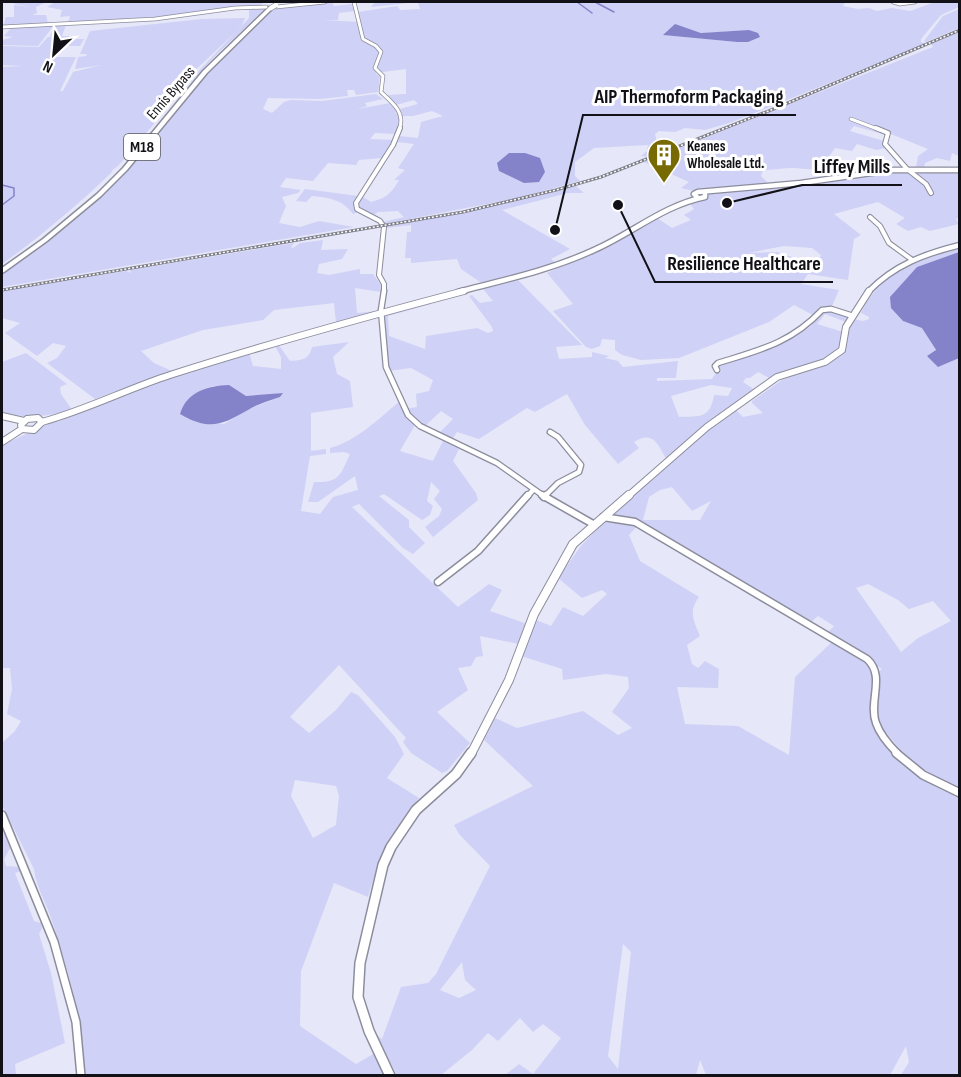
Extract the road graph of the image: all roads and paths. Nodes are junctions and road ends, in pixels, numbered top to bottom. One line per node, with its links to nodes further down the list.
1 (325, 2): 5 (street)
2 (354, 2): 20 (street)
3 (893, 2): 4 (street)
4 (915, 2)
5 (273, 5): 6 (street); 18 (highway, Ennis Bypass / M18); 19 (highway, Ennis Bypass / M18)
6 (223, 11): 7 (street); 8 (street)
7 (244, 11)
8 (190, 16): 9 (street); 10 (street)
9 (175, 18)
10 (2, 27)
11 (851, 119): 12 (street)
12 (907, 169): 13 (main road); 14 (street); 20 (main road)
13 (960, 170)
14 (931, 193)
15 (870, 217): 17 (street)
16 (960, 245): 17 (main road)
17 (911, 259): 21 (main road)
18 (2, 266)
19 (2, 272)
20 (381, 313): 25 (main road); 29 (street)
21 (853, 316): 22 (street); 31 (main road)
22 (717, 370)
23 (2, 416): 24 (main road)
24 (24, 421): 25 (main road); 26 (main road)
25 (42, 422): 26 (main road)
26 (22, 429): 28 (main road)
27 (550, 432): 30 (street)
28 (2, 442)
29 (533, 490): 30 (street); 33 (street)
30 (544, 497): 32 (street)
31 (603, 517): 32 (main road); 34 (street)
32 (593, 524): 37 (main road)
33 (438, 582)
34 (960, 793)
35 (2, 815): 36 (street)
36 (81, 1076)
37 (390, 1076)

